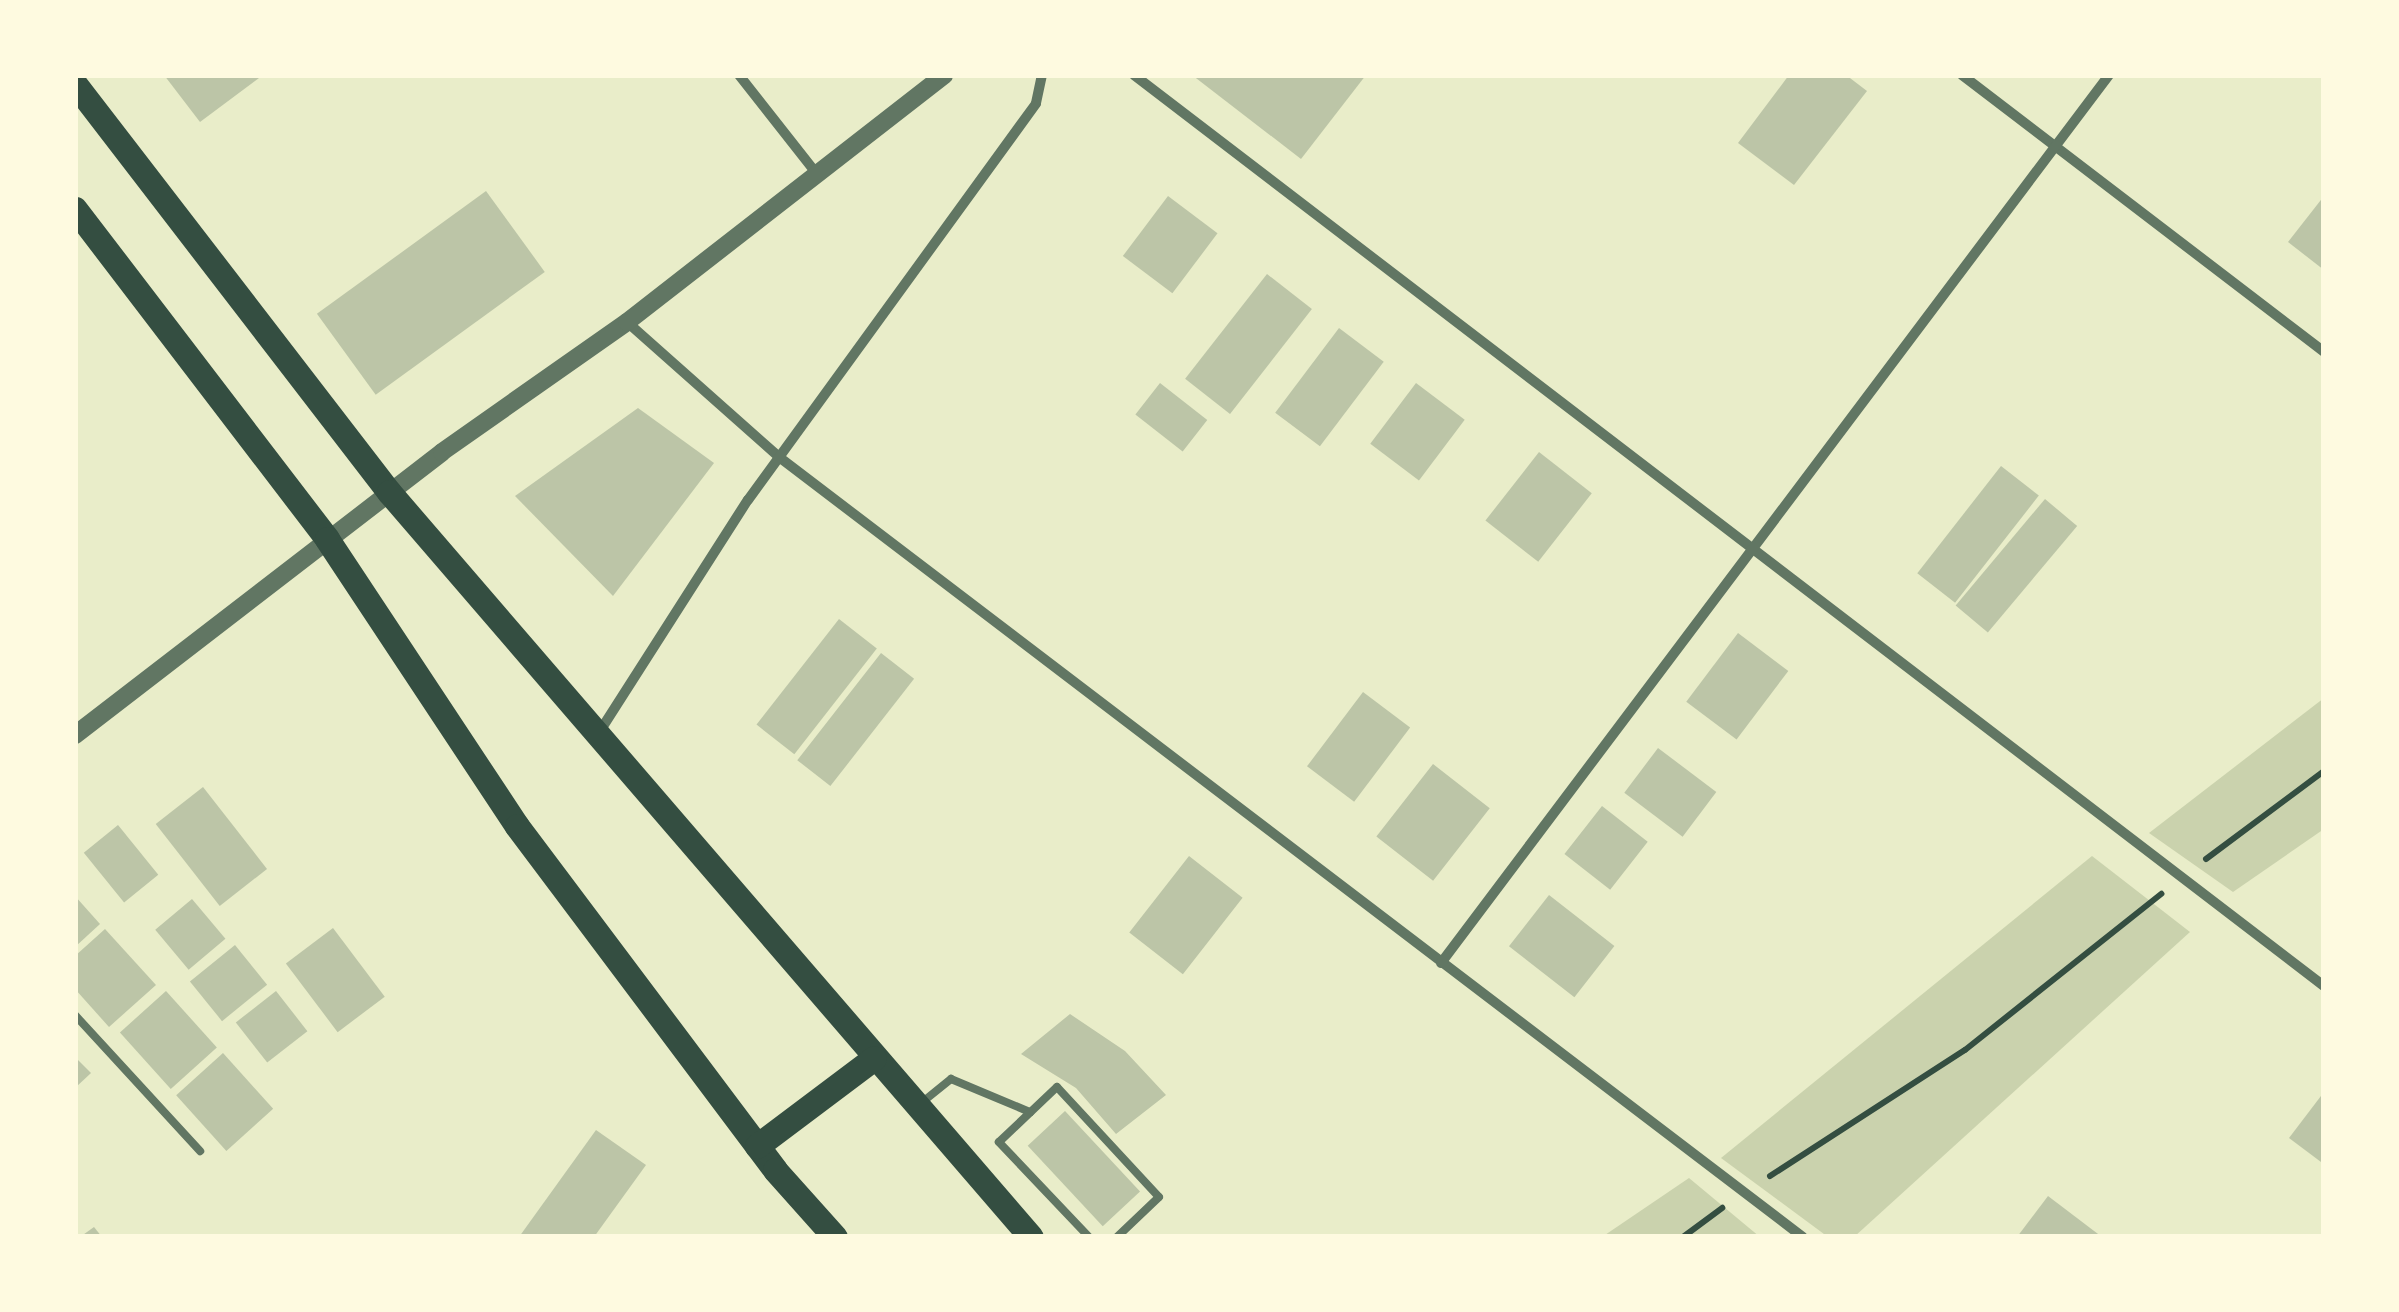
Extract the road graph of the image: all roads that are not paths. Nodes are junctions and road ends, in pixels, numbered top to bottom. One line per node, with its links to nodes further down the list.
1 (740, 75): 9 (street)
2 (944, 75): 9 (street)
3 (1042, 75): 13 (street)
4 (1134, 75): 16 (street)
5 (1962, 75): 8 (street)
6 (2109, 75): 8 (street)
7 (75, 84): 14 (main road)
8 (2054, 146): 12 (street); 16 (street)
9 (816, 173): 11 (street)
10 (75, 209): 15 (main road)
11 (627, 322): 13 (street); 14 (street)
12 (2324, 352)
13 (779, 456): 18 (street); 19 (street)
14 (389, 492): 15 (street); 18 (main road)
15 (327, 539): 17 (street); 25 (main road)
16 (1754, 550): 19 (street); 20 (street)
17 (75, 734)
18 (598, 734): 22 (main road)
19 (1441, 962): 31 (street)
20 (2324, 986)
21 (75, 1016): 26 (lane)
22 (874, 1058): 23 (main road); 25 (main road)
23 (917, 1106): 24 (lane); 28 (main road)
24 (1030, 1112): 29 (lane); 30 (lane)
25 (758, 1146): 27 (main road)
26 (200, 1151)
27 (836, 1237)
28 (1031, 1237)
29 (1089, 1237)
30 (1117, 1237)
31 (1803, 1237)

